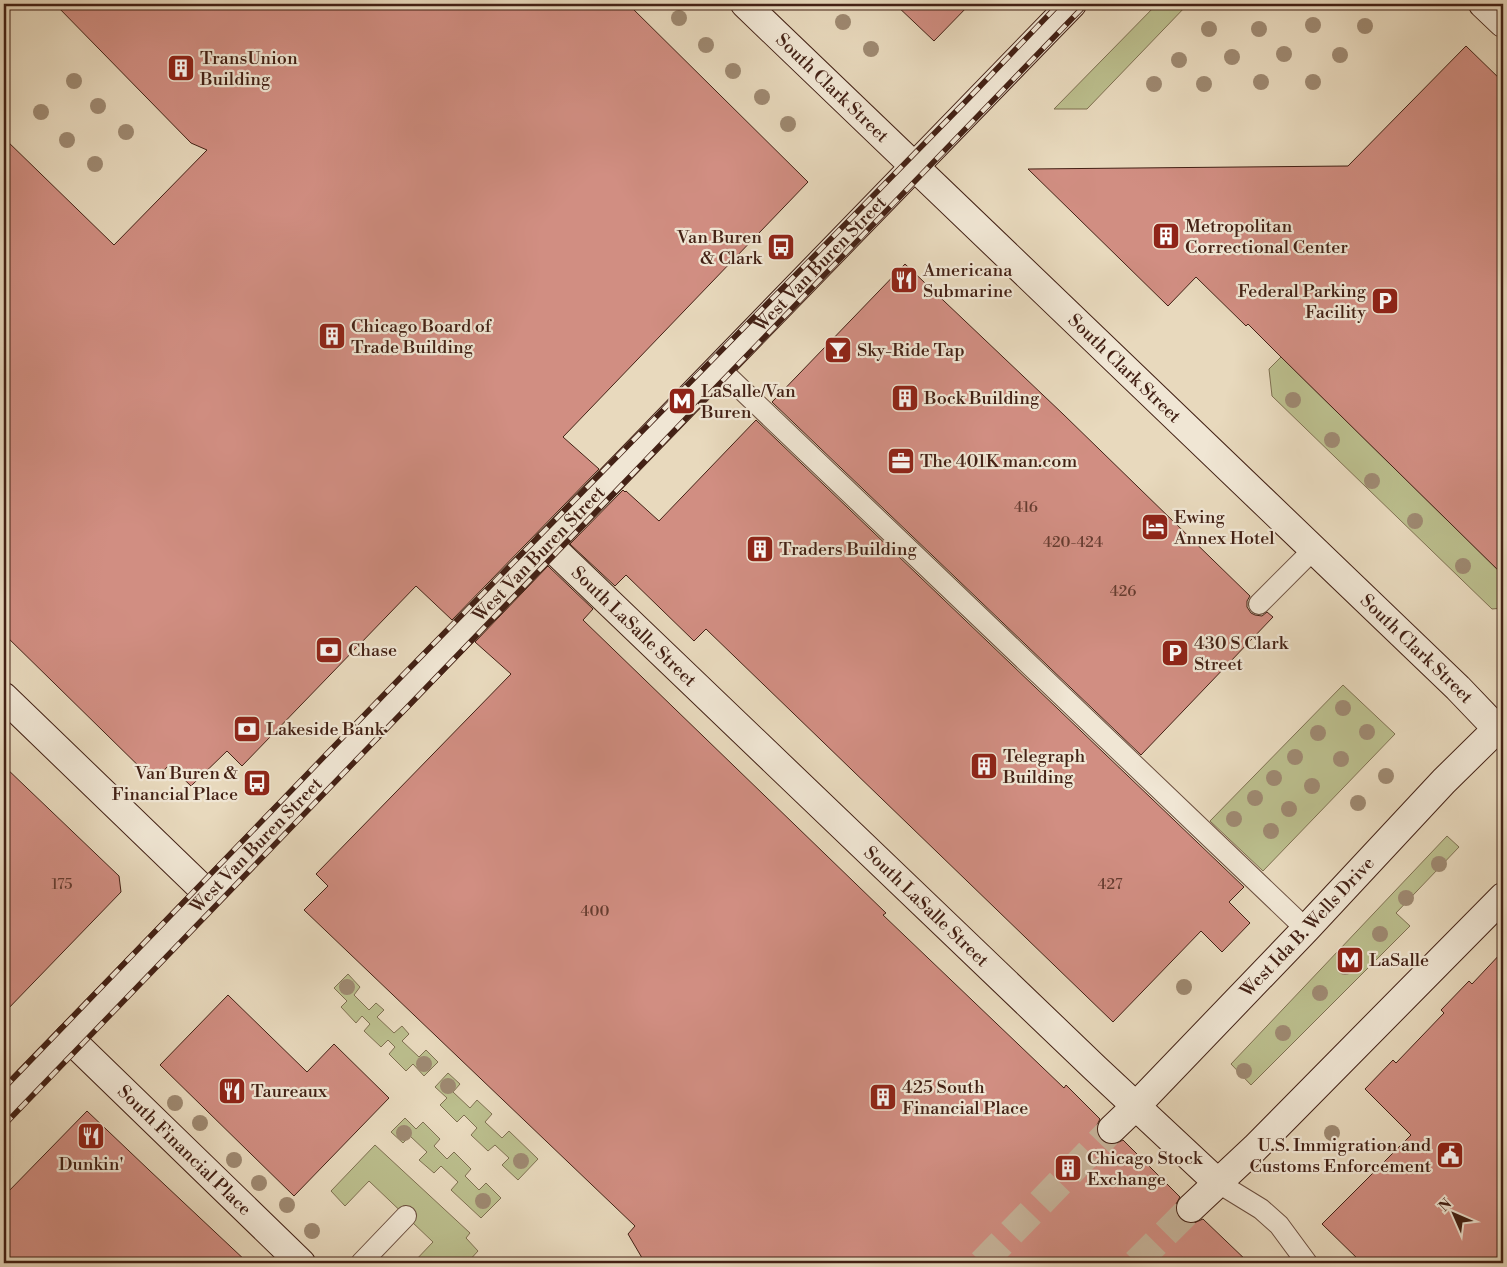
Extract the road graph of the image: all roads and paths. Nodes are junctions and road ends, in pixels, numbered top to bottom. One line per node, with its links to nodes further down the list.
1 (745, 4): 5 (main road, South Clark Street)
2 (1072, 4): 5 (main road, West Van Buren Street)
3 (1483, 4): 4 (main road)
4 (1503, 24)
5 (914, 166): 6 (main road, West Van Buren Street); 8 (main road, South Clark Street)
6 (719, 368): 7 (main road, West Van Buren Street); 14 (lane)
7 (548, 544): 12 (main road, West Van Buren Street); 17 (main road, South LaSalle Street)
8 (1313, 550): 9 (lane); 11 (main road, South Clark Street)
9 (1259, 604)
10 (4, 697): 12 (main road)
11 (1501, 729): 14 (main road, West Ida B. Wells Drive)
12 (208, 894): 15 (main road, West Van Buren Street)
13 (1503, 896): 19 (main road)
14 (1306, 928): 17 (main road, West Ida B. Wells Drive)
15 (69, 1038): 16 (main road, West Van Buren Street); 22 (main road, South Financial Place)
16 (4, 1105)
17 (1136, 1106): 18 (main road, West Ida B. Wells Drive); 19 (main road, South LaSalle Street)
18 (1112, 1130)
19 (1217, 1182): 20 (main road); 24 (lane, South LaSalle Street)
20 (1191, 1208)
21 (406, 1216): 23 (lane)
22 (301, 1263)
23 (361, 1263)
24 (1307, 1263)

